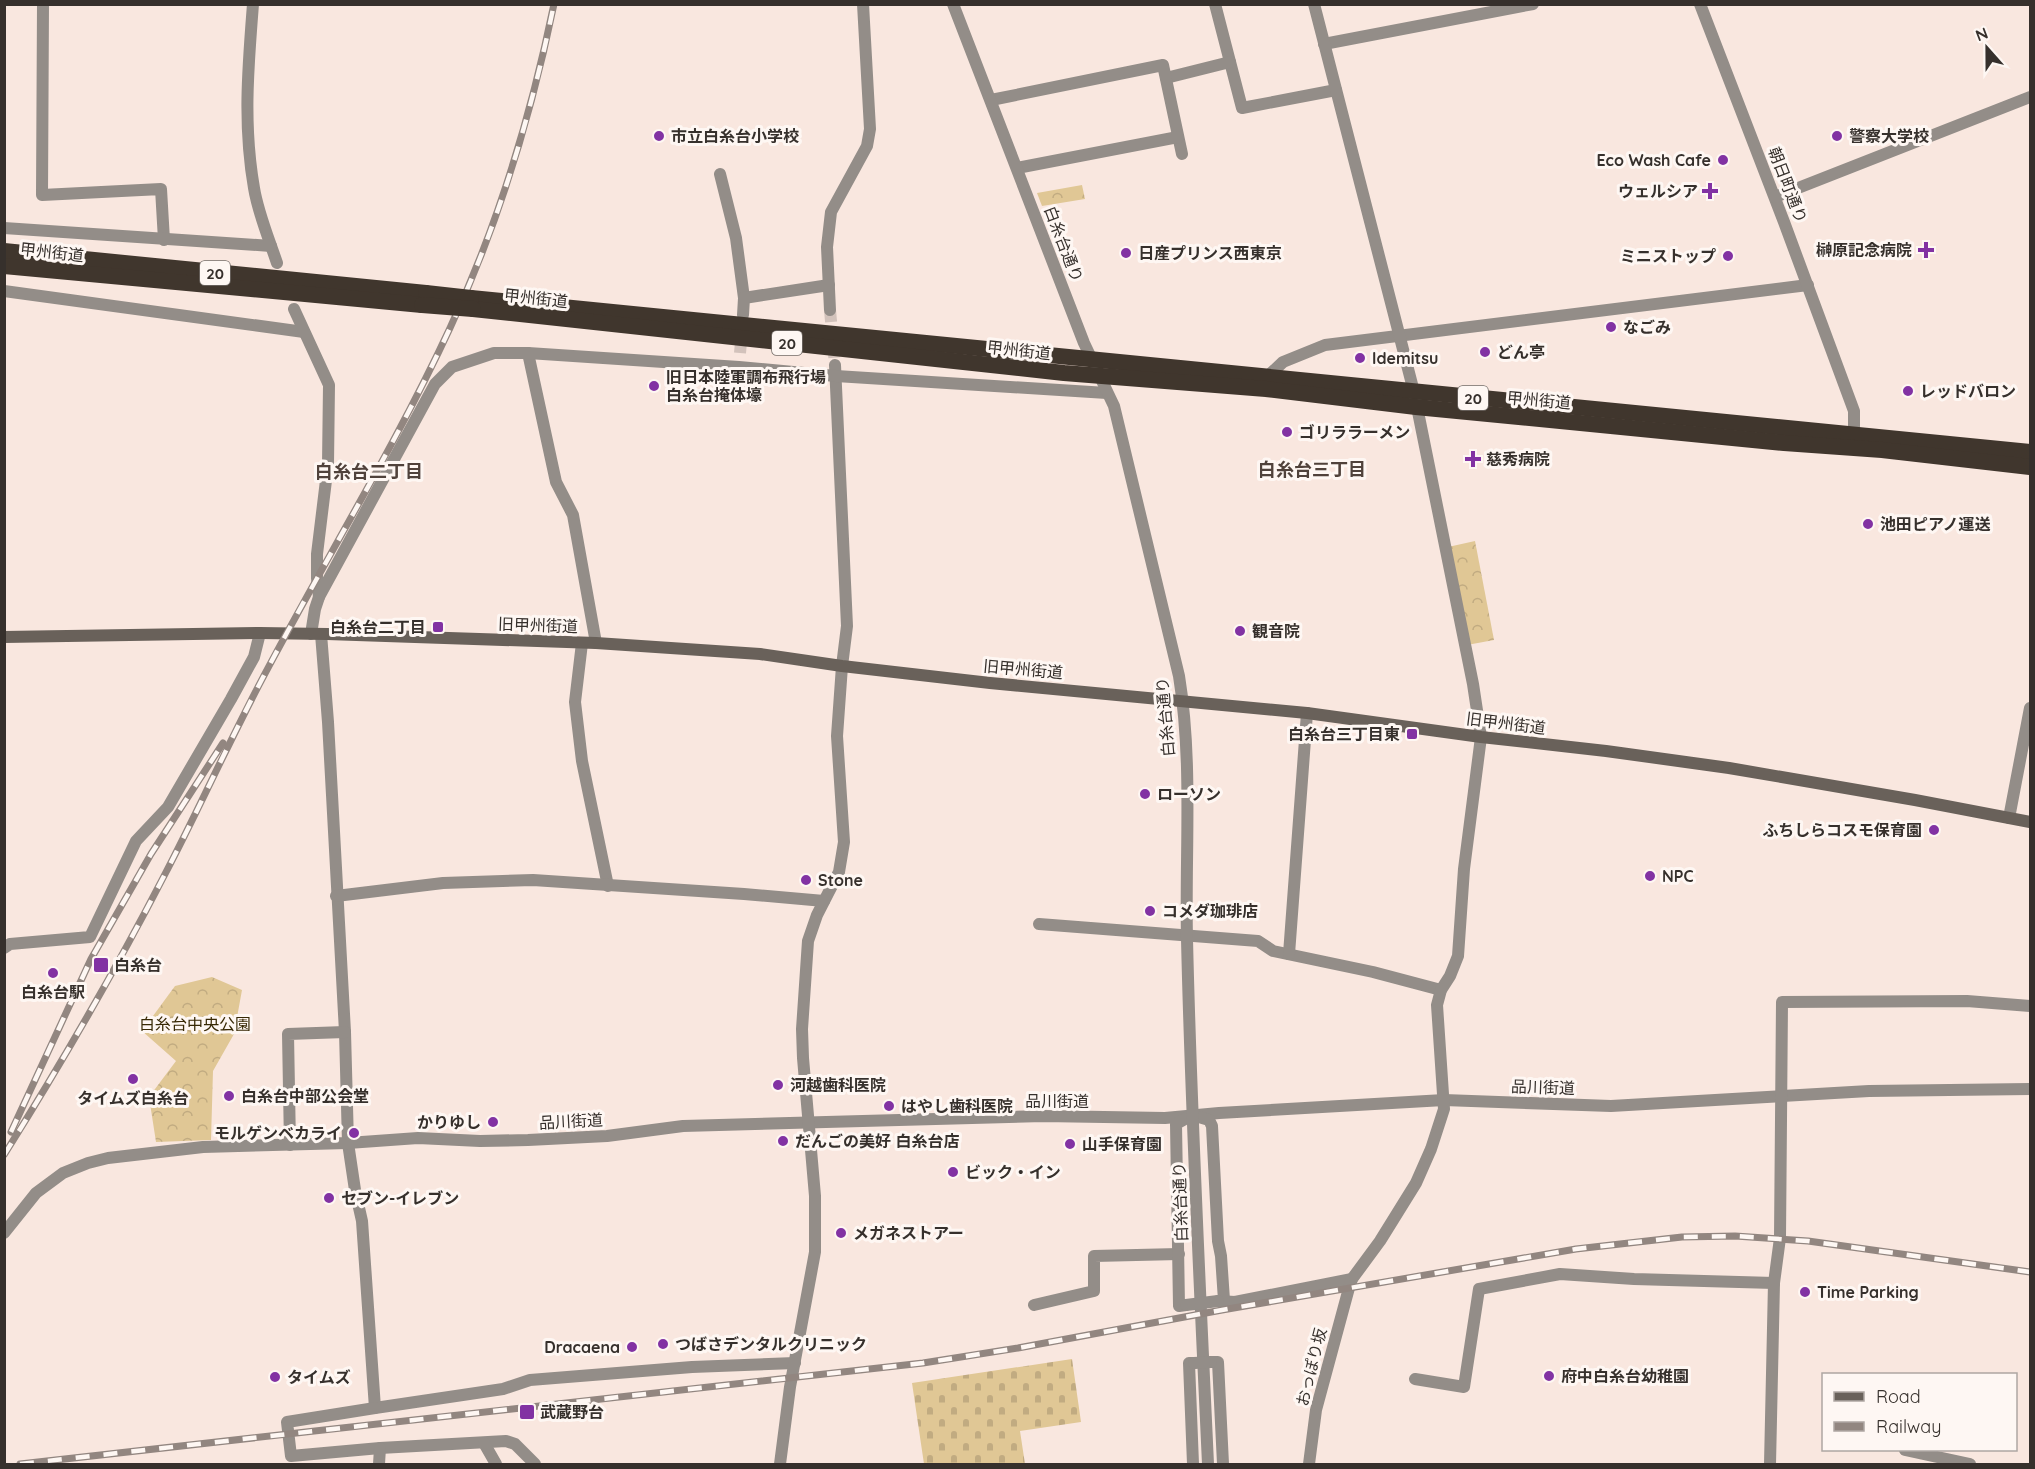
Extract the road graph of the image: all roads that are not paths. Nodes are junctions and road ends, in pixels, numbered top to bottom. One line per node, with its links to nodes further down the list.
1 (44, 4): 21 (street)
2 (253, 4): 22 (street)
3 (863, 4): 26 (street)
4 (953, 4): 14 (street, 白糸台通り)
5 (1215, 4): 10 (street)
6 (1314, 4): 9 (street)
7 (1533, 4): 9 (street)
8 (1700, 4): 19 (street, 朝日町通り)
9 (1324, 44): 12 (street)
10 (1230, 62): 11 (street); 12 (street)
11 (1166, 78): 14 (street); 15 (street)
12 (1336, 90): 36 (street)
13 (2031, 98): 19 (street)
14 (991, 100): 17 (street, 白糸台通り)
15 (1178, 137): 16 (street); 17 (street)
16 (1182, 154)
17 (1017, 168): 39 (street, 白糸台通り)
18 (720, 174): 29 (street)
19 (1775, 198): 27 (street, 朝日町通り)
20 (4, 228): 21 (street)
21 (164, 240): 22 (street)
22 (271, 246): 24 (street)
23 (4, 251): 30 (highway, 甲州街道 / 20)
24 (277, 263)
25 (4, 266): 30 (highway, 甲州街道 / 20)
26 (829, 285): 29 (street); 33 (street)
27 (1808, 285): 36 (street); 46 (street, 朝日町通り)
28 (4, 291): 35 (street)
29 (744, 298): 34 (street)
30 (424, 299): 31 (highway, 甲州街道 / 20, bridge)
31 (472, 303): 39 (highway, 甲州街道 / 20); 42 (highway, 甲州街道 / 20)
32 (294, 309): 35 (street)
33 (830, 310)
34 (743, 315)
35 (304, 332): 49 (street)
36 (1399, 336): 43 (street); 45 (street)
37 (528, 353): 40 (street); 49 (street); 54 (street)
38 (740, 353): 40 (street)
39 (1091, 358): 42 (street, 白糸台通り); 43 (highway, 甲州街道 / 20)
40 (739, 367): 41 (street)
41 (836, 370): 44 (street); 55 (street)
42 (1100, 376): 44 (street, 白糸台通り); 45 (highway, 甲州街道 / 20)
43 (1268, 376): 45 (highway, 甲州街道 / 20)
44 (1107, 393): 56 (street, 白糸台通り)
45 (1415, 400): 46 (highway, 甲州街道 / 20); 59 (street)
46 (1854, 442): 47 (highway, 甲州街道 / 20); 48 (highway, 甲州街道 / 20)
47 (2031, 452)
48 (2031, 467)
49 (319, 597): 51 (street)
50 (260, 633): 51 (main road, 旧甲州街道); 52 (main road, 旧甲州街道); 67 (street)
51 (316, 634): 53 (main road, 旧甲州街道); 63 (street)
52 (4, 637)
53 (582, 643): 54 (main road, 旧甲州街道); 62 (street)
54 (597, 643): 55 (main road, 旧甲州街道)
55 (842, 666): 56 (main road, 旧甲州街道); 64 (street)
56 (1183, 702): 58 (main road, 旧甲州街道); 66 (street, 白糸台通り)
57 (2031, 708): 60 (street)
58 (1307, 713): 59 (main road, 旧甲州街道); 68 (street)
59 (1481, 737): 60 (main road, 旧甲州街道); 69 (street)
60 (2009, 818): 61 (main road, 旧甲州街道)
61 (2031, 822)
62 (608, 886): 63 (street); 64 (street)
63 (336, 896): 71 (street)
64 (824, 901): 76 (street)
65 (1039, 924): 66 (street)
66 (1187, 936): 68 (street); 75 (street, 白糸台通り)
67 (4, 948)
68 (1288, 954): 69 (street)
69 (1441, 990): 74 (street)
70 (2031, 1006): 73 (street)
71 (345, 1032): 77 (street); 78 (street)
72 (2031, 1089): 73 (street, 品川街道)
73 (1780, 1097): 74 (street, 品川街道); 82 (street)
74 (1444, 1100): 75 (street, 品川街道); 81 (street)
75 (1192, 1115): 76 (street, 品川街道); 80 (street); 83 (street); 96 (street, 白糸台通り)
76 (808, 1124): 77 (street, 品川街道); 85 (street)
77 (348, 1143): 78 (street, 品川街道); 87 (street)
78 (290, 1145): 79 (street, 品川街道)
79 (4, 1233)
80 (1179, 1254): 83 (street, bridge); 84 (street)
81 (1352, 1279): 83 (street); 98 (street, おっぽり坂)
82 (1774, 1283): 86 (street); 99 (street)
83 (1221, 1301)
84 (1034, 1305)
85 (795, 1363): 87 (street); 94 (street)
86 (1415, 1379)
87 (375, 1408): 89 (street)
88 (484, 1443): 89 (street); 92 (street); 93 (street)
89 (380, 1448): 91 (street)
90 (1914, 1451): 100 (street)
91 (379, 1464)
92 (496, 1464)
93 (535, 1464)
94 (780, 1464)
95 (1192, 1464): 97 (street, bridge)
96 (1208, 1464)
97 (1223, 1464)
98 (1309, 1464)
99 (1770, 1464)
100 (1970, 1464)

